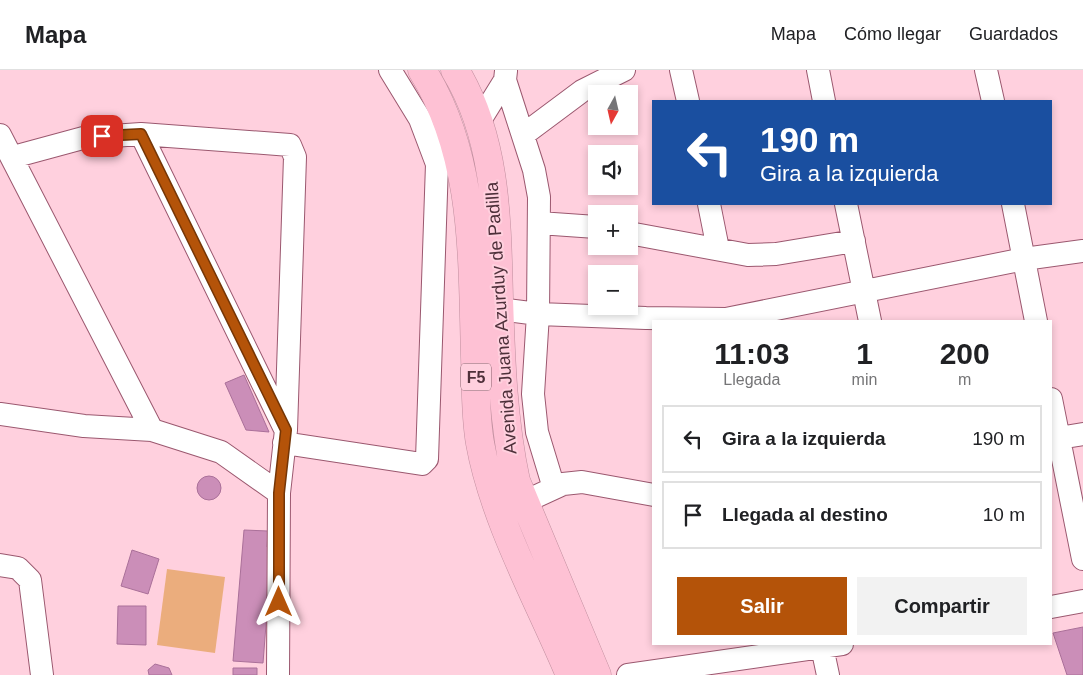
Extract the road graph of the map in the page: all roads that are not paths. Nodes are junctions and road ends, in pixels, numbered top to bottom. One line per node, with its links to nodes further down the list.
1 (390, 70): 37 (street)
2 (422, 70): 28 (highway, Avenida Juana Azurduy de Padilla / F5)
3 (456, 70): 12 (highway, Avenida Juana Azurduy de Padilla / F5)
4 (624, 70): 14 (street)
5 (681, 70): 9 (street)
6 (818, 70): 10 (street)
7 (986, 70): 11 (street)
8 (505, 75): 12 (street); 14 (street)
9 (688, 100)
10 (824, 100)
11 (993, 100)
12 (479, 122): 28 (highway, Avenida Juana Azurduy de Padilla / F5)
13 (141, 134): 16 (street); 37 (street); 37 (street)
14 (523, 135): 20 (street)
15 (0, 136): 16 (street)
16 (13, 158): 35 (street)
17 (709, 205): 24 (street)
18 (846, 205): 23 (street)
19 (1013, 205): 26 (street)
20 (539, 223): 21 (street); 29 (street)
21 (588, 226)
22 (638, 235): 24 (street)
23 (854, 242): 24 (street); 27 (street)
24 (718, 249)
25 (1083, 251): 26 (street)
26 (1024, 259): 27 (street); 32 (street)
27 (864, 292): 30 (street); 31 (street)
28 (487, 309): 29 (street); 42 (highway, Avenida Juana Azurduy de Padilla / F5); 43 (highway, Avenida Juana Azurduy de Padilla / F5)
29 (538, 314): 30 (street); 39 (street)
30 (726, 320)
31 (870, 320)
32 (1036, 320)
33 (1052, 404): 38 (street)
34 (0, 414): 35 (street)
35 (152, 430): 40 (street)
36 (1083, 434): 38 (street)
37 (285, 437): 40 (street)
38 (1059, 438): 44 (street)
39 (554, 488): 41 (street); 42 (street)
40 (279, 493): 51 (street)
41 (652, 495)
42 (523, 502): 43 (street); 53 (highway, Avenida Juana Azurduy de Padilla / F5)
43 (499, 514): 52 (highway, Avenida Juana Azurduy de Padilla / F5)
44 (1083, 559)
45 (0, 566): 50 (street)
46 (1083, 601): 47 (street)
47 (1052, 607)
48 (832, 645): 49 (street); 55 (street)
49 (771, 649): 54 (street)
50 (42, 675)
51 (278, 675)
52 (570, 675)
53 (597, 675)
54 (635, 675)
55 (828, 675)

